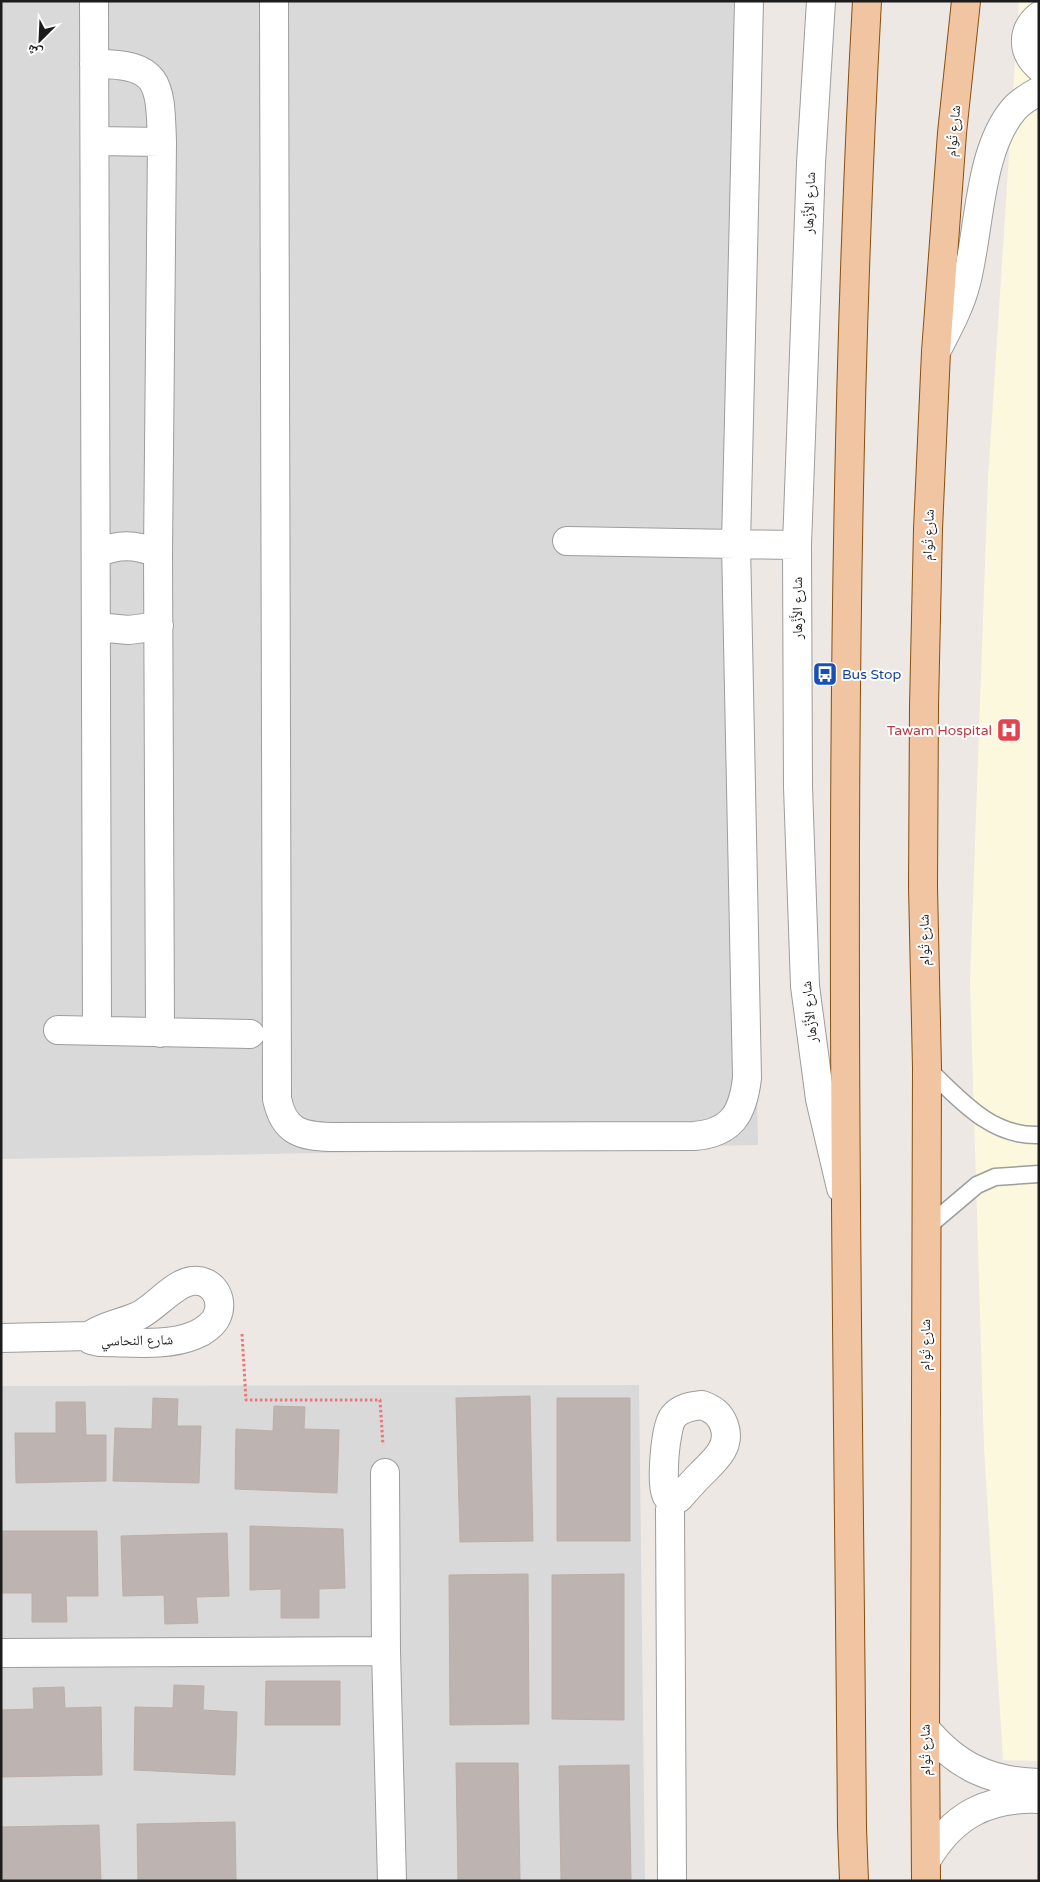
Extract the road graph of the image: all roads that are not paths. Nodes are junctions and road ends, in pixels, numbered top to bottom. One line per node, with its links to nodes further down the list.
1 (94, 1): 8 (street)
2 (274, 1): 15 (street)
3 (749, 1): 15 (street)
4 (821, 1): 16 (street, شارع الأَزْهار)
5 (867, 1): 28 (main road)
6 (966, 1): 13 (main road, شارع تُوام)
7 (1039, 16): 9 (street)
8 (94, 64): 11 (street); 12 (street)
9 (1039, 67)
10 (1039, 91): 13 (street)
11 (96, 141): 12 (street); 17 (street)
12 (162, 142): 18 (street)
13 (936, 352): 25 (main road, شارع تُوام)
14 (567, 541): 15 (street)
15 (736, 544): 16 (street)
16 (797, 545): 28 (street, شارع الأَزْهار)
17 (96, 553): 18 (street); 20 (street)
18 (158, 553): 19 (street)
19 (159, 626): 20 (street); 23 (street)
20 (96, 627): 22 (street)
21 (58, 1030): 22 (street)
22 (97, 1031): 23 (street)
23 (160, 1032): 24 (street)
24 (250, 1034)
25 (927, 1068): 26 (lane); 29 (main road, شارع تُوام)
26 (1039, 1135)
27 (1039, 1174): 29 (lane)
28 (847, 1210): 42 (main road)
29 (925, 1229): 36 (main road, شارع تُوام)
30 (90, 1336): 30 (street, شارع النحاسي); 31 (street, شارع النحاسي)
31 (1, 1338)
32 (385, 1473): 34 (street)
33 (672, 1500): 41 (street)
34 (386, 1651): 35 (street); 40 (street)
35 (1, 1652)
36 (924, 1728): 37 (street); 39 (main road, شارع تُوام)
37 (1039, 1783)
38 (1039, 1799): 39 (street)
39 (926, 1871)
40 (392, 1881)
41 (672, 1881)
42 (854, 1881)

